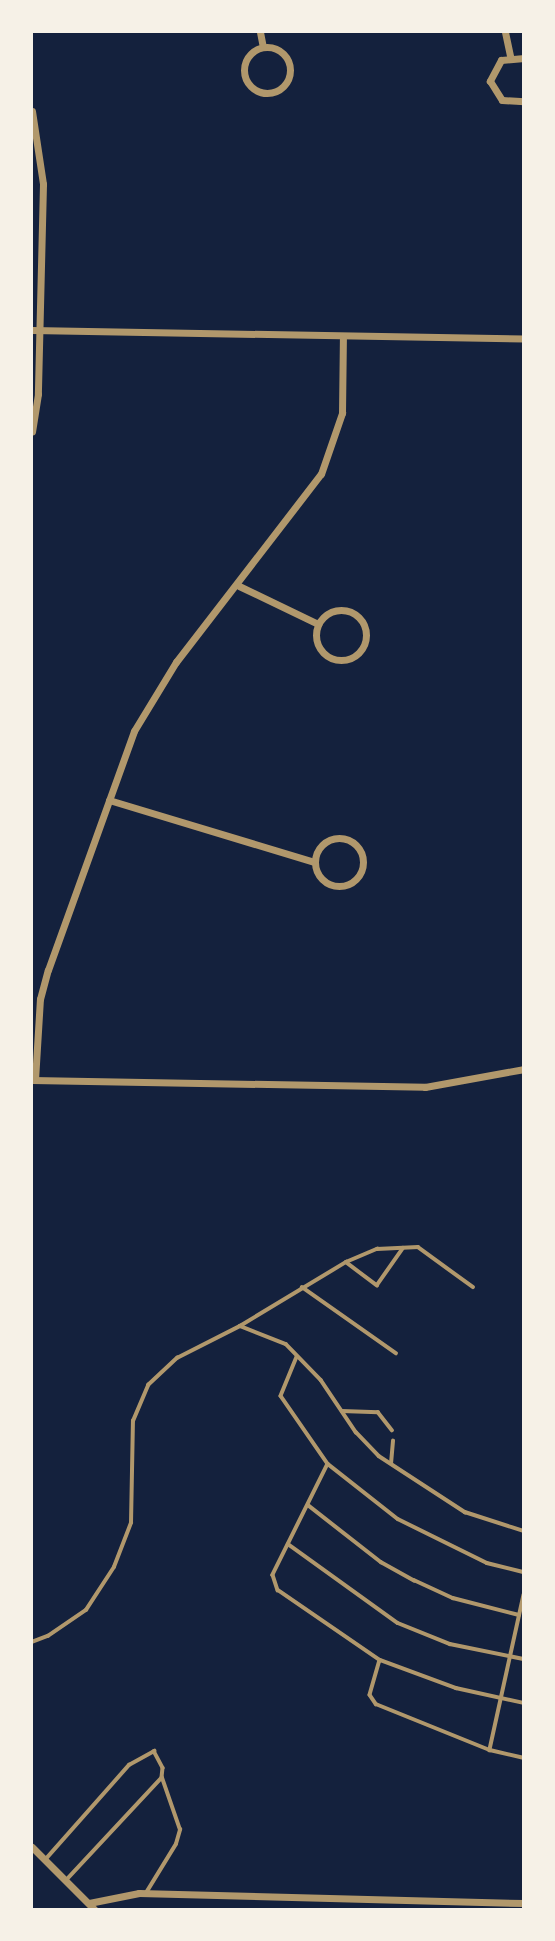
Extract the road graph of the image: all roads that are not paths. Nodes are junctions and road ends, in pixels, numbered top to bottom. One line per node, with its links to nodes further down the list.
1 (260, 32): 3 (street)
2 (505, 32): 4 (street)
3 (263, 47): 3 (street)
4 (510, 56): 5 (street); 6 (street)
5 (523, 58)
6 (523, 101)
7 (32, 111): 8 (street)
8 (36, 330): 9 (street); 11 (street)
9 (343, 336): 10 (street); 12 (street)
10 (523, 339)
11 (32, 432)
12 (239, 586): 13 (street); 14 (street)
13 (318, 624): 13 (street)
14 (109, 800): 15 (street); 17 (street)
15 (314, 862): 15 (street)
16 (523, 1069): 17 (street)
17 (33, 1080)
18 (403, 1248): 19 (lane); 19 (lane); 21 (lane)
19 (346, 1262): 20 (lane)
20 (302, 1287): 22 (lane); 23 (lane)
21 (473, 1287)
22 (240, 1326): 24 (lane); 36 (lane)
23 (396, 1353)
24 (298, 1356): 25 (lane); 28 (lane)
25 (342, 1411): 26 (lane); 29 (lane)
26 (392, 1430)
27 (393, 1441): 29 (lane)
28 (328, 1464): 30 (lane); 33 (lane)
29 (391, 1464): 31 (lane)
30 (307, 1505): 32 (lane); 35 (lane)
31 (523, 1531)
32 (288, 1544): 37 (lane); 39 (lane)
33 (523, 1573)
34 (523, 1595): 35 (lane)
35 (519, 1615): 37 (lane)
36 (32, 1642)
37 (510, 1657): 38 (lane); 40 (lane)
38 (523, 1659)
39 (380, 1660): 40 (lane); 42 (lane)
40 (501, 1699): 41 (lane); 42 (lane)
41 (523, 1703)
42 (490, 1750): 43 (lane)
43 (523, 1758)
44 (162, 1778): 46 (lane); 47 (lane); 48 (lane)
45 (32, 1847): 46 (street)
46 (45, 1860): 47 (street)
47 (66, 1881): 49 (street)
48 (146, 1893): 49 (street); 50 (street)
49 (89, 1903): 51 (street)
50 (523, 1903)
51 (95, 1909)

